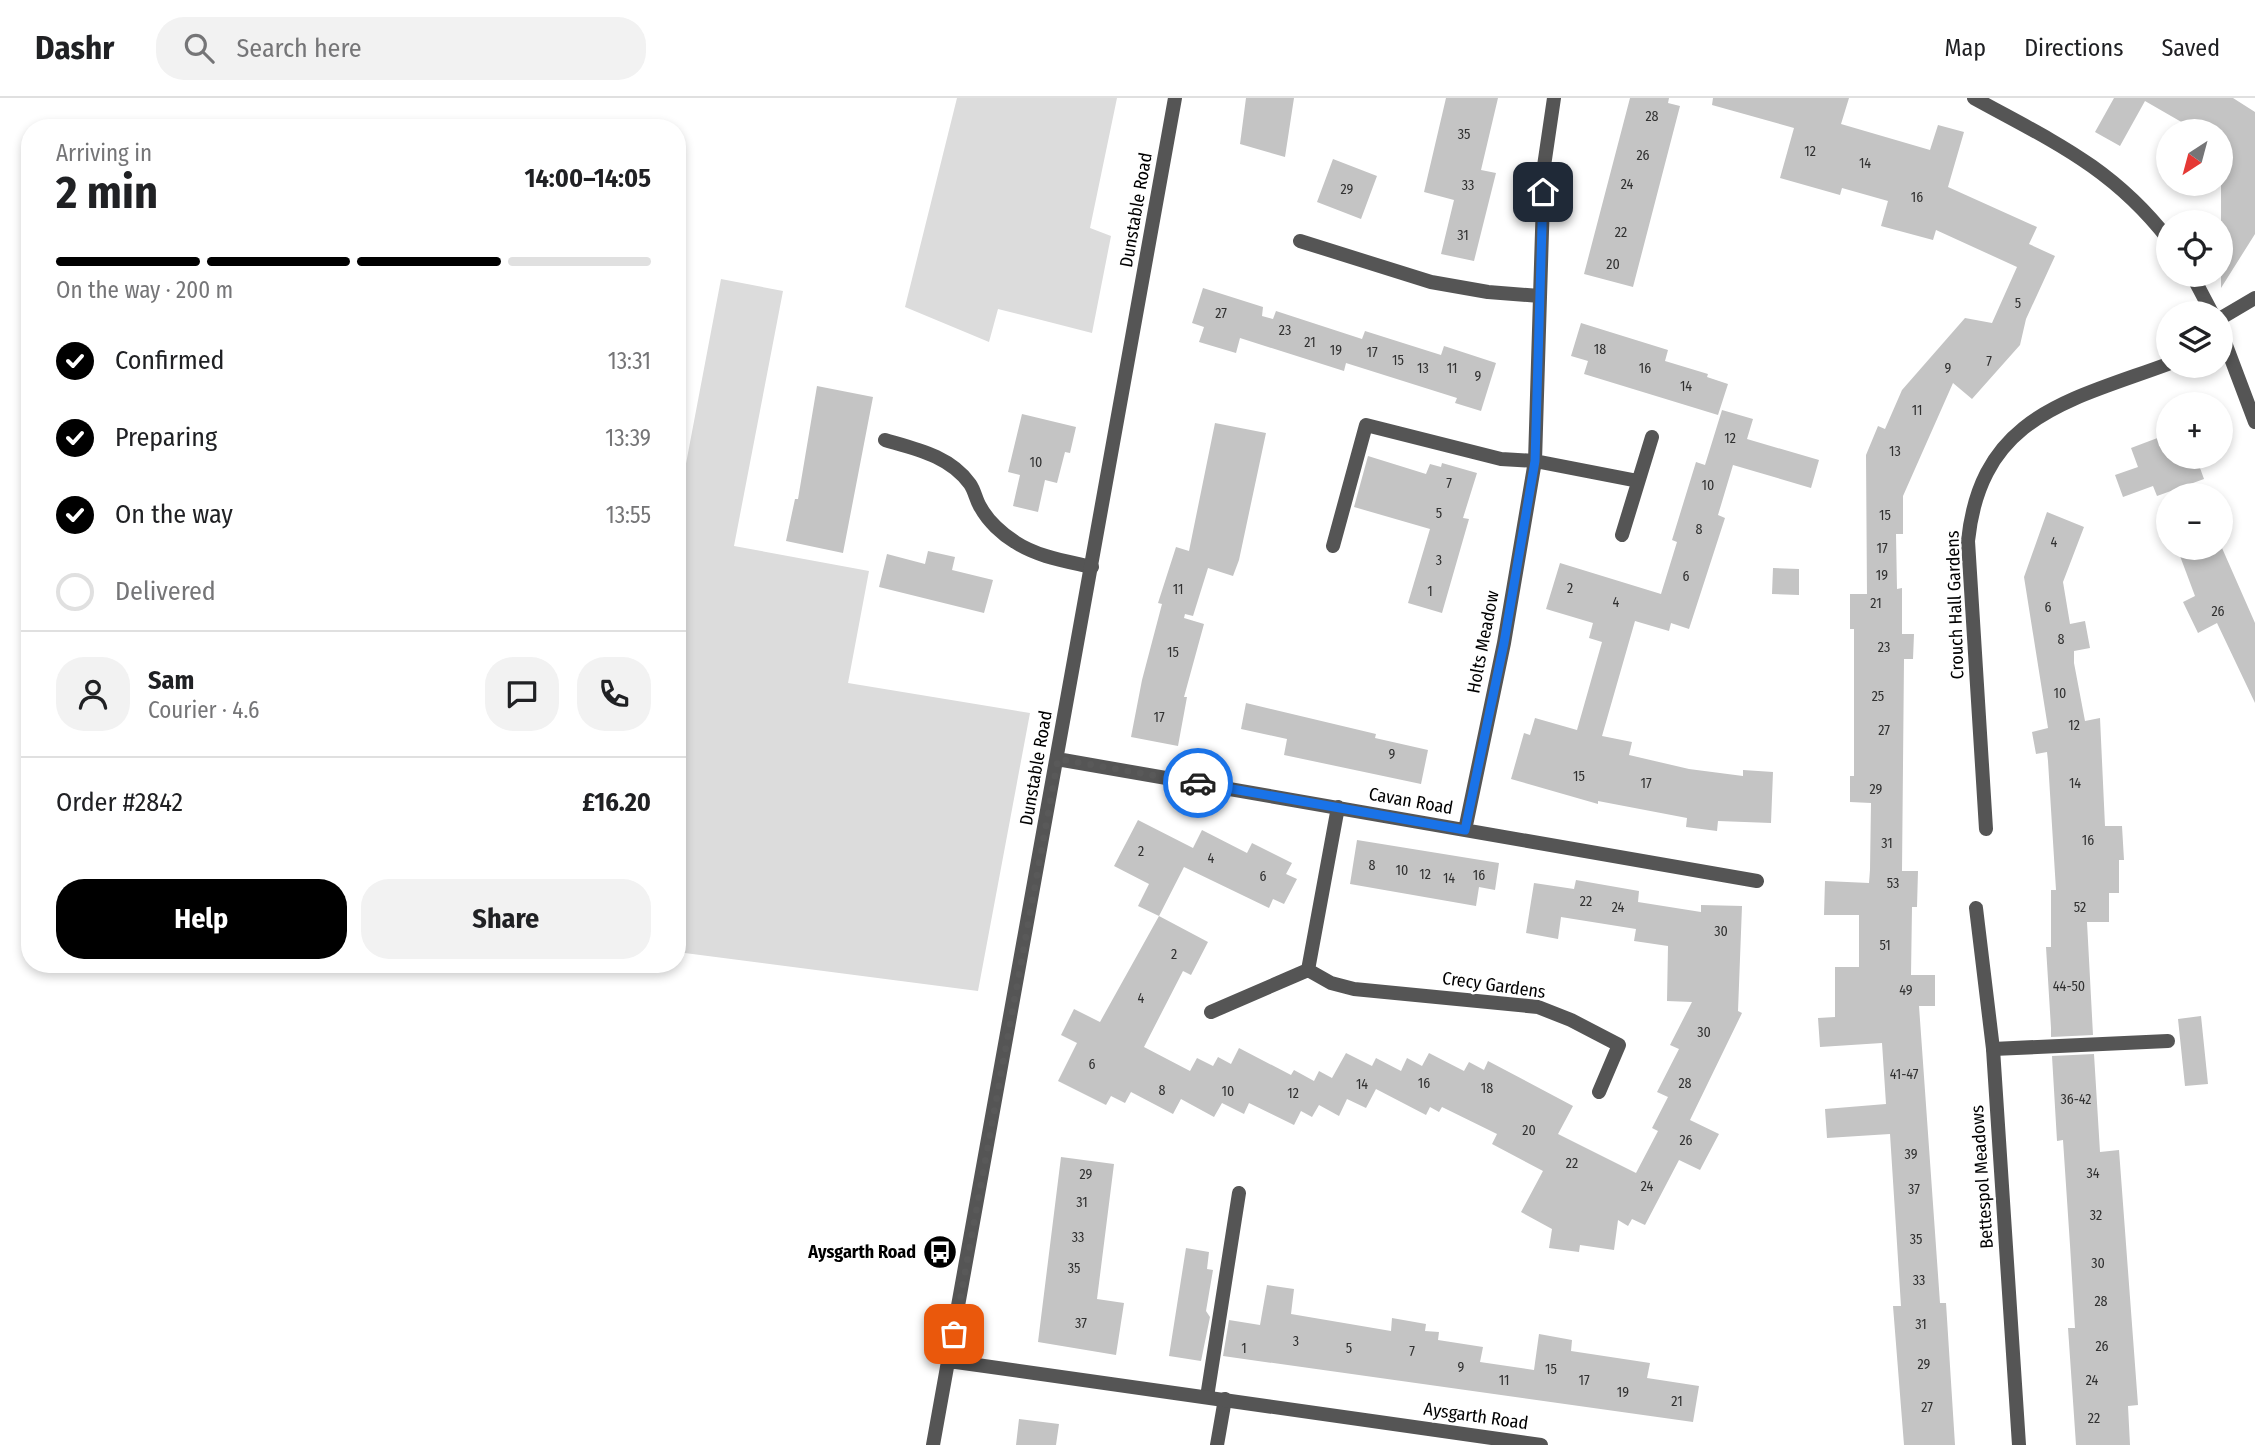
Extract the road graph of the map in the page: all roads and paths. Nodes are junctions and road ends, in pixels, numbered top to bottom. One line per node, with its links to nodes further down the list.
1 (1175, 98): 18 (street, Dunstable Road)
2 (1554, 98): 6 (street, Holts Meadow)
3 (1974, 98): 4 (street)
4 (2156, 224)
5 (1300, 241): 6 (street)
6 (1541, 296): 14 (street, Holts Meadow)
7 (2255, 298): 8 (street)
8 (2233, 311)
9 (2233, 366): 11 (street)
10 (2156, 368): 21 (street, Crouch Hall Gardens)
11 (2255, 422)
12 (1652, 437): 15 (street)
13 (885, 440): 18 (street)
14 (1535, 461): 15 (street); 17 (street); 22 (street, Holts Meadow)
15 (1638, 481): 16 (street)
16 (1622, 535)
17 (1333, 546)
18 (1092, 567): 19 (street, Dunstable Road)
19 (1058, 759): 20 (street, Cavan Road); 31 (street, Dunstable Road)
20 (1338, 807): 22 (street, Cavan Road); 25 (street)
21 (1986, 829)
22 (1465, 830): 23 (street, Cavan Road)
23 (1758, 881)
24 (1976, 908): 28 (street, Bettespol Meadows)
25 (1308, 970): 26 (street); 29 (street, Crecy Gardens)
26 (1211, 1012)
27 (2168, 1041): 28 (street)
28 (1993, 1049): 37 (street, Bettespol Meadows)
29 (1599, 1092)
30 (1239, 1193): 32 (street)
31 (949, 1361): 32 (street, Aysgarth Road); 34 (street, Dunstable Road)
32 (1207, 1397): 33 (street, Aysgarth Road)
33 (1225, 1399): 35 (street); 36 (street, Aysgarth Road)
34 (933, 1445)
35 (1217, 1445)
36 (1541, 1445)
37 (2019, 1445)

